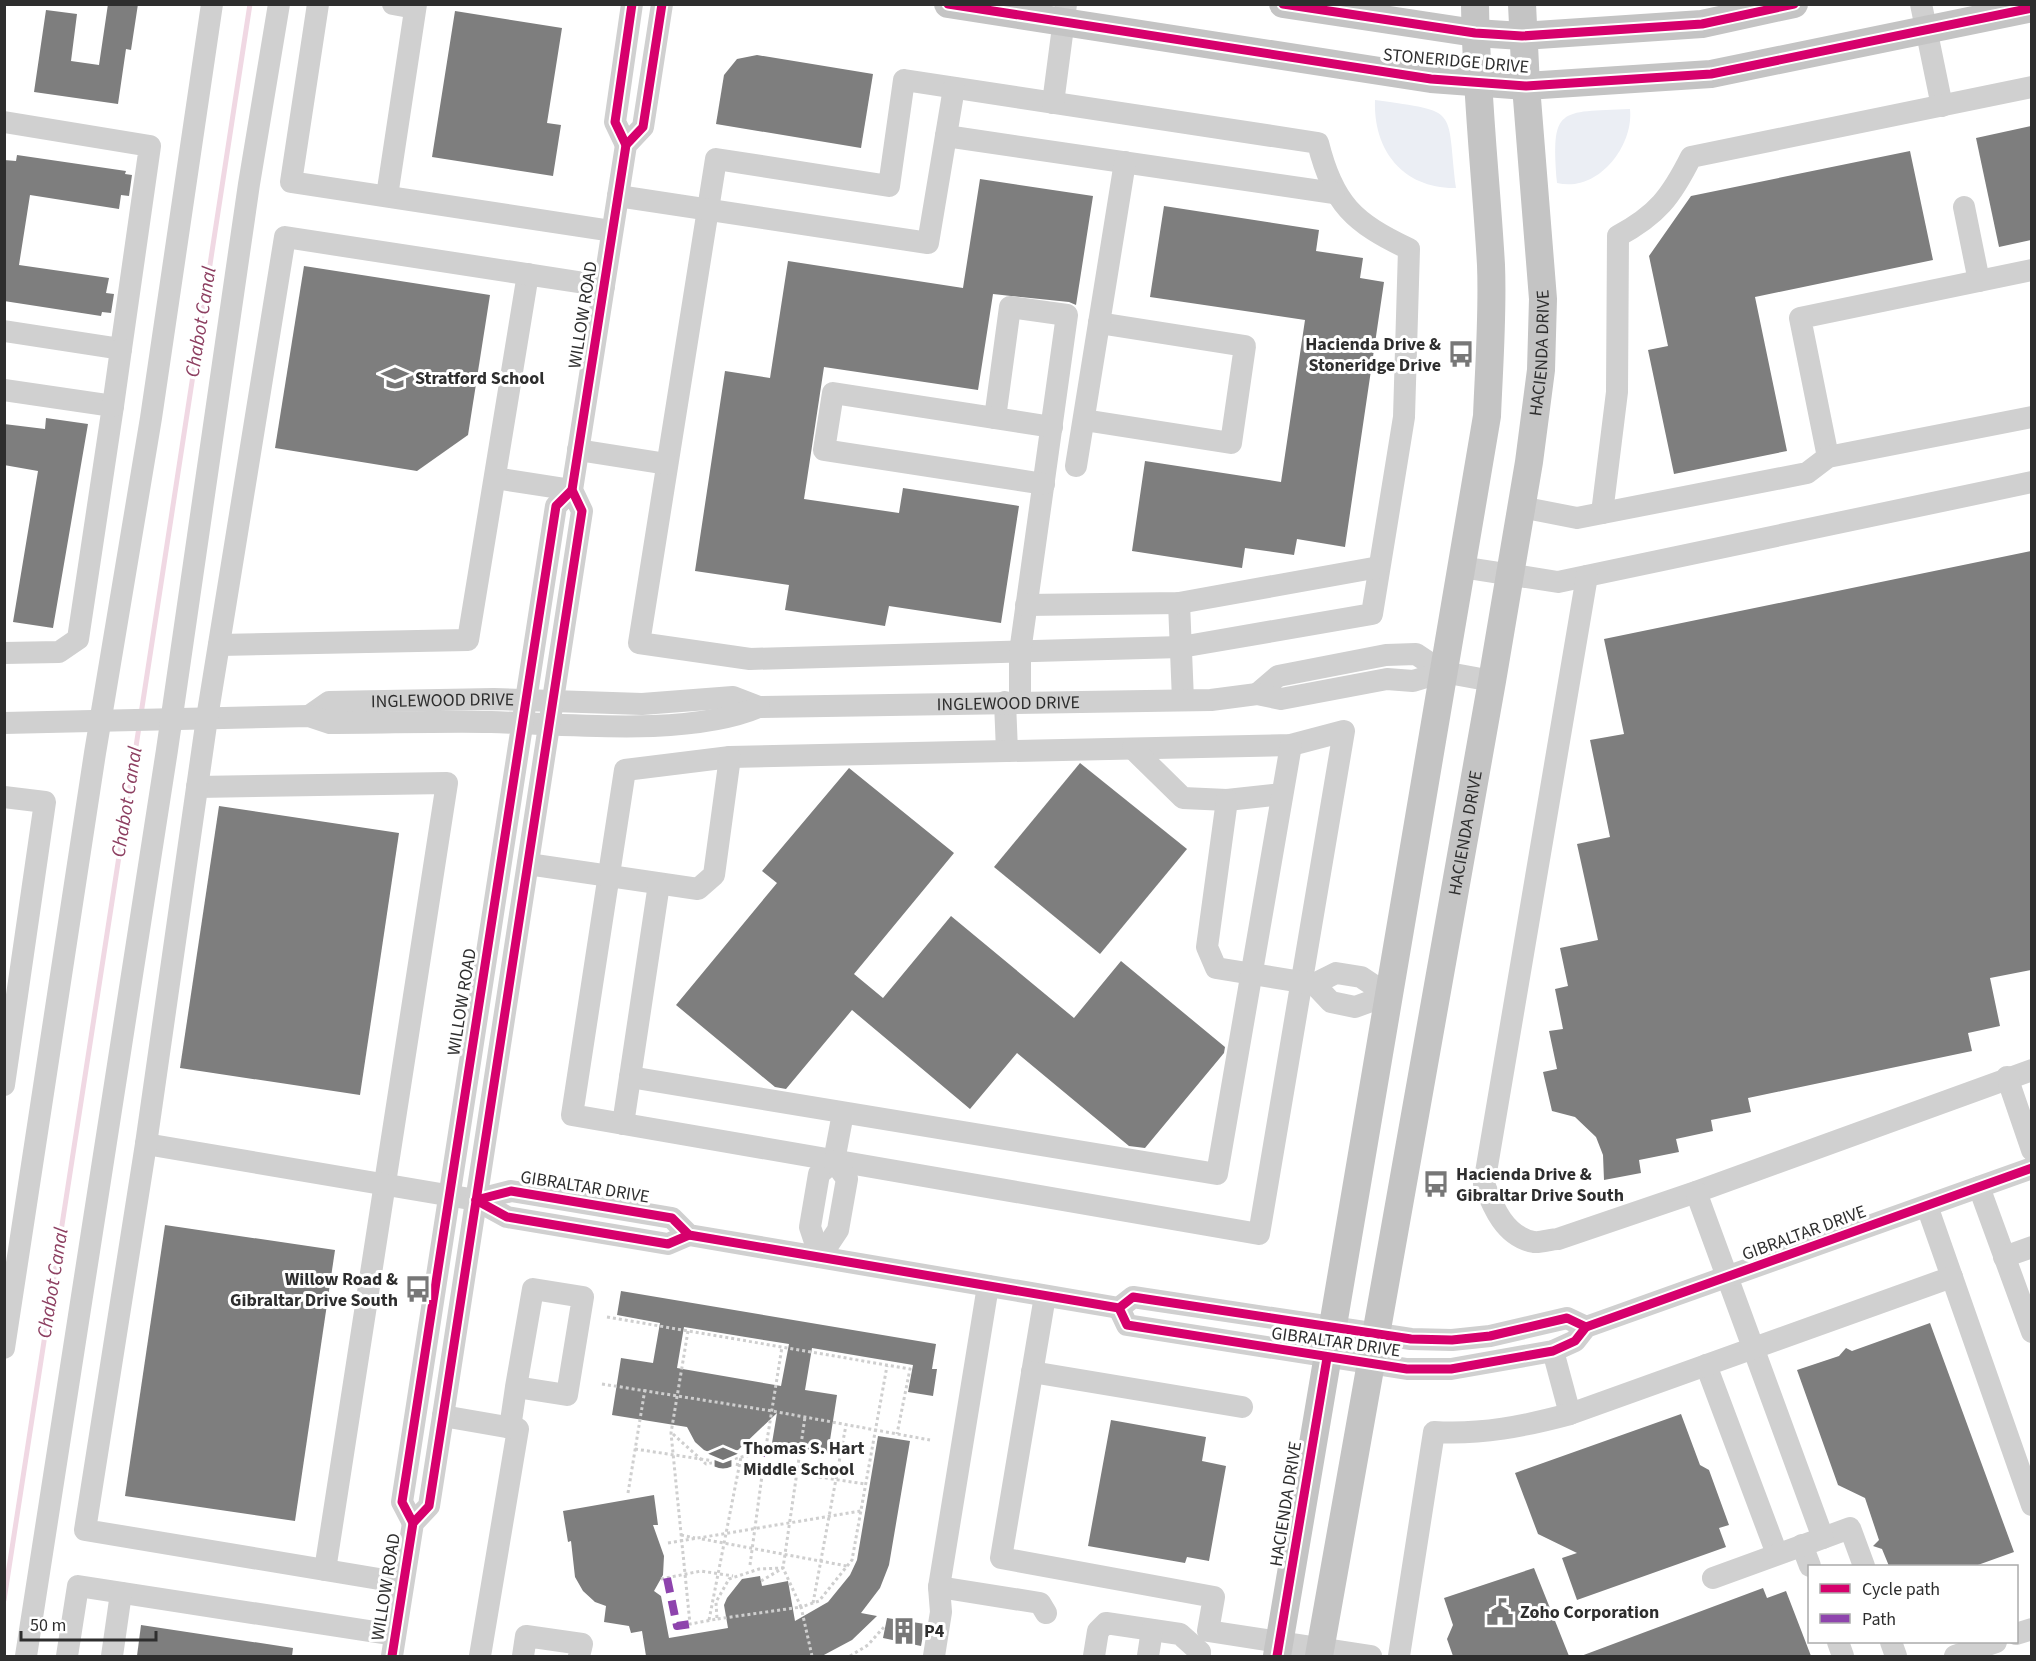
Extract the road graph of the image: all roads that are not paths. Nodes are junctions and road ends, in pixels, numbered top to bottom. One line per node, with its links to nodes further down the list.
1 (212, 4): 77 (street)
2 (279, 4): 76 (street)
3 (318, 4): 29 (street)
4 (393, 4): 12 (street)
5 (632, 4): 26 (street, WILLOW ROAD)
6 (662, 4): 26 (street, WILLOW ROAD)
7 (948, 4): 14 (main road, STONERIDGE DRIVE)
8 (1283, 4): 16 (main road, STONERIDGE DRIVE)
9 (1475, 4): 16 (main road, HACIENDA DRIVE)
10 (1522, 4): 17 (main road, HACIENDA DRIVE)
11 (1794, 4): 17 (main road, STONERIDGE DRIVE)
12 (416, 6): 29 (street)
13 (2031, 8): 15 (main road, STONERIDGE DRIVE)
14 (1065, 13): 18 (main road, STONERIDGE DRIVE); 22 (street)
15 (1924, 17): 19 (main road, STONERIDGE DRIVE); 23 (street)
16 (1475, 33): 17 (main road, STONERIDGE DRIVE); 18 (main road, HACIENDA DRIVE)
17 (1522, 36): 19 (main road, HACIENDA DRIVE)
18 (1477, 83): 19 (main road, STONERIDGE DRIVE); 58 (main road, HACIENDA DRIVE)
19 (1526, 86): 55 (main road, HACIENDA DRIVE)
20 (2031, 87): 23 (street)
21 (954, 88): 22 (street); 25 (street); 32 (street)
22 (1053, 103): 28 (street)
23 (1942, 106): 56 (street)
24 (4, 122): 40 (street)
25 (946, 136): 27 (street); 32 (street)
26 (626, 145): 30 (street, WILLOW ROAD)
27 (1125, 162): 28 (street); 38 (street)
28 (1335, 193): 57 (street)
29 (387, 196): 33 (street)
30 (618, 196): 32 (street); 33 (street, WILLOW ROAD)
31 (1964, 207): 36 (street)
32 (708, 208): 49 (street)
33 (612, 231): 37 (street, WILLOW ROAD)
34 (2031, 270): 36 (street)
35 (528, 274): 37 (street); 51 (street); 63 (street)
36 (1978, 281): 48 (street)
37 (604, 286): 47 (street, WILLOW ROAD)
38 (1099, 323): 45 (street); 45 (street)
39 (4, 331): 40 (street)
40 (121, 349): 42 (street)
41 (4, 390): 42 (street)
42 (113, 406): 66 (street)
43 (2031, 417): 48 (street)
44 (995, 418): 46 (street); 46 (street); 53 (street)
45 (1084, 420): 50 (street)
46 (1052, 427): 53 (street)
47 (578, 450): 49 (street); 54 (street, WILLOW ROAD)
48 (1828, 457): 56 (street)
49 (667, 464): 65 (street)
50 (1076, 466)
51 (495, 478): 54 (street); 63 (street)
52 (2031, 482): 60 (street)
53 (1044, 484): 62 (street)
54 (572, 490): 70 (street, WILLOW ROAD); 71 (street, WILLOW ROAD)
55 (1521, 507): 56 (street); 59 (main road, HACIENDA DRIVE)
56 (1602, 513)
57 (1379, 567): 61 (street); 64 (street)
58 (1461, 567): 59 (street); 67 (main road, HACIENDA DRIVE)
59 (1509, 576): 60 (street); 68 (main road, HACIENDA DRIVE)
60 (1587, 576): 107 (street)
61 (1179, 603): 62 (street); 64 (street)
62 (1026, 605): 65 (street)
63 (219, 645): 75 (street)
64 (1181, 647): 65 (street); 69 (street)
65 (1020, 652): 72 (street)
66 (4, 653)
67 (1443, 672): 68 (street, INGLEWOOD DRIVE); 69 (street, INGLEWOOD DRIVE); 94 (main road, HACIENDA DRIVE)
68 (1492, 681): 122 (main road, HACIENDA DRIVE)
69 (1183, 700): 72 (street, INGLEWOOD DRIVE)
70 (524, 701): 71 (street, INGLEWOOD DRIVE); 74 (street, INGLEWOOD DRIVE); 78 (street, WILLOW ROAD)
71 (552, 702): 73 (street, INGLEWOOD DRIVE); 79 (street, WILLOW ROAD)
72 (1013, 702): 73 (street, INGLEWOOD DRIVE); 83 (street)
73 (759, 707): 79 (street, INGLEWOOD DRIVE)
74 (309, 716): 75 (street, INGLEWOOD DRIVE); 78 (street, INGLEWOOD DRIVE)
75 (207, 718): 76 (street, INGLEWOOD DRIVE); 85 (street)
76 (169, 720): 77 (street, INGLEWOOD DRIVE); 152 (street)
77 (104, 721): 80 (street, INGLEWOOD DRIVE); 123 (street)
78 (521, 723): 79 (street, INGLEWOOD DRIVE); 108 (street, WILLOW ROAD)
79 (549, 724): 89 (street, WILLOW ROAD)
80 (5, 725)
81 (1291, 746): 82 (street); 86 (street); 93 (street)
82 (1133, 749): 83 (street); 88 (street)
83 (1007, 751): 84 (street)
84 (730, 757): 90 (street); 91 (street)
85 (197, 788): 101 (street); 105 (street)
86 (1282, 794): 88 (street); 92 (street)
87 (4, 797): 98 (street)
88 (1227, 800): 92 (street)
89 (528, 864): 90 (street); 109 (street, WILLOW ROAD)
90 (609, 877): 91 (street); 100 (street)
91 (659, 884): 96 (street)
92 (1251, 975): 93 (street); 99 (street)
93 (1308, 983): 94 (street); 94 (street); 103 (street)
94 (1388, 995): 120 (main road, HACIENDA DRIVE)
95 (2031, 1070): 97 (street)
96 (630, 1077): 99 (street); 100 (street)
97 (2007, 1077): 102 (street); 107 (street)
98 (4, 1085)
99 (843, 1113): 103 (street)
100 (622, 1124): 103 (street)
101 (147, 1144): 105 (street, GIBRALTAR DRIVE); 141 (street)
102 (2031, 1150)
103 (834, 1161): 112 (street)
104 (2031, 1168): 106 (street, GIBRALTAR DRIVE)
105 (385, 1184): 108 (street, GIBRALTAR DRIVE); 141 (street)
106 (1979, 1187): 110 (street, GIBRALTAR DRIVE); 113 (street)
107 (1696, 1192): 114 (street)
108 (448, 1195): 109 (street, GIBRALTAR DRIVE); 136 (street, WILLOW ROAD)
109 (476, 1200): 112 (street, GIBRALTAR DRIVE); 133 (street, WILLOW ROAD)
110 (1927, 1206): 114 (street, GIBRALTAR DRIVE); 115 (street)
111 (2031, 1247): 113 (street)
112 (820, 1257): 116 (street, GIBRALTAR DRIVE)
113 (2004, 1257): 121 (street)
114 (1729, 1277): 119 (street, GIBRALTAR DRIVE); 124 (street)
115 (1952, 1277): 124 (street); 135 (street)
116 (988, 1286): 117 (street, GIBRALTAR DRIVE); 144 (street)
117 (1045, 1296): 118 (street, GIBRALTAR DRIVE); 129 (street)
118 (1119, 1308): 120 (street, GIBRALTAR DRIVE); 126 (street, GIBRALTAR DRIVE)
119 (1586, 1327): 122 (street, GIBRALTAR DRIVE); 125 (street, GIBRALTAR DRIVE)
120 (1332, 1328): 122 (street, GIBRALTAR DRIVE); 126 (main road, HACIENDA DRIVE)
121 (2031, 1332)
122 (1376, 1335): 127 (main road, HACIENDA DRIVE)
123 (4, 1348)
124 (1755, 1348): 128 (street); 137 (street)
125 (1553, 1351): 127 (street, GIBRALTAR DRIVE); 132 (street)
126 (1327, 1358): 127 (street, GIBRALTAR DRIVE); 150 (main road, HACIENDA DRIVE)
127 (1370, 1364): 151 (main road, HACIENDA DRIVE)
128 (1706, 1365): 132 (street); 138 (street)
129 (1032, 1372): 131 (street); 150 (street)
130 (516, 1387): 130 (street); 134 (street)
131 (1242, 1407)
132 (1570, 1414): 163 (street)
133 (443, 1416): 134 (street); 136 (street, WILLOW ROAD)
134 (510, 1428): 155 (street)
135 (2031, 1505)
136 (413, 1523): 143 (street, WILLOW ROAD)
137 (1823, 1538): 139 (street); 140 (street)
138 (1777, 1554): 139 (street); 142 (street)
139 (1806, 1556)
140 (1864, 1565)
141 (325, 1570): 143 (street)
142 (1713, 1578)
143 (403, 1582): 149 (street, WILLOW ROAD)
144 (939, 1587): 146 (street); 158 (street)
145 (121, 1593): 149 (street); 153 (street); 154 (street)
146 (1046, 1613)
147 (1152, 1630): 159 (street); 160 (street); 161 (street)
148 (1991, 1643): 164 (street)
149 (394, 1646)
150 (1279, 1649): 151 (street)
151 (1320, 1652): 162 (street)
152 (26, 1656)
153 (67, 1656)
154 (112, 1656)
155 (480, 1656)
156 (523, 1656): 157 (street)
157 (579, 1656)
158 (934, 1656)
159 (1094, 1656)
160 (1148, 1656)
161 (1200, 1656)
162 (1371, 1656)
163 (1399, 1656)
164 (1955, 1656)

